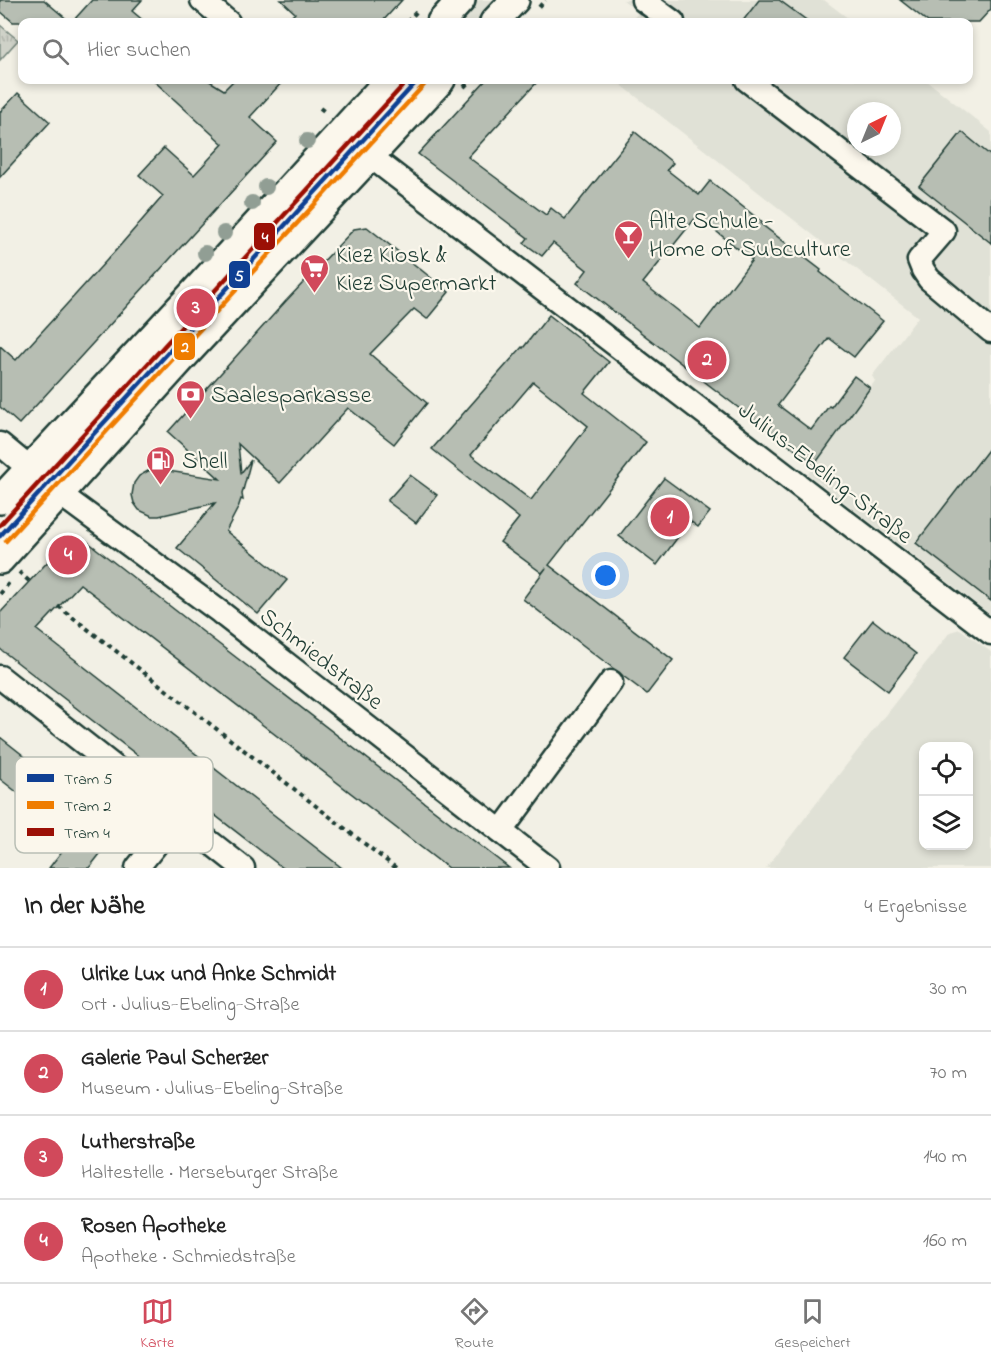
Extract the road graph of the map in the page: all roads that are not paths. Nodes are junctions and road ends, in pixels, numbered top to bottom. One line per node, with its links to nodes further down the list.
1 (202, 0): 5 (street)
2 (461, 0): 6 (main road)
3 (515, 0): 7 (main road)
4 (643, 0): 8 (street)
5 (223, 18)
6 (445, 18)
7 (498, 18)
8 (668, 18)
9 (385, 84): 15 (main road)
10 (437, 84): 12 (main road)
11 (752, 84): 13 (street)
12 (370, 156): 16 (main road); 19 (street, Julius-Ebeling-Straße)
13 (991, 331)
14 (0, 444): 15 (street)
15 (29, 468): 16 (main road); 17 (main road)
16 (60, 494): 18 (main road); 23 (street, Schmiedstraße)
17 (0, 500)
18 (0, 560)
19 (991, 633)
20 (0, 677): 22 (street)
21 (611, 682): 23 (street)
22 (102, 757)
23 (501, 831): 28 (street, Schmiedstraße)
24 (213, 844): 27 (street)
25 (149, 853): 26 (street)
26 (137, 868)
27 (243, 868)
28 (548, 868)

